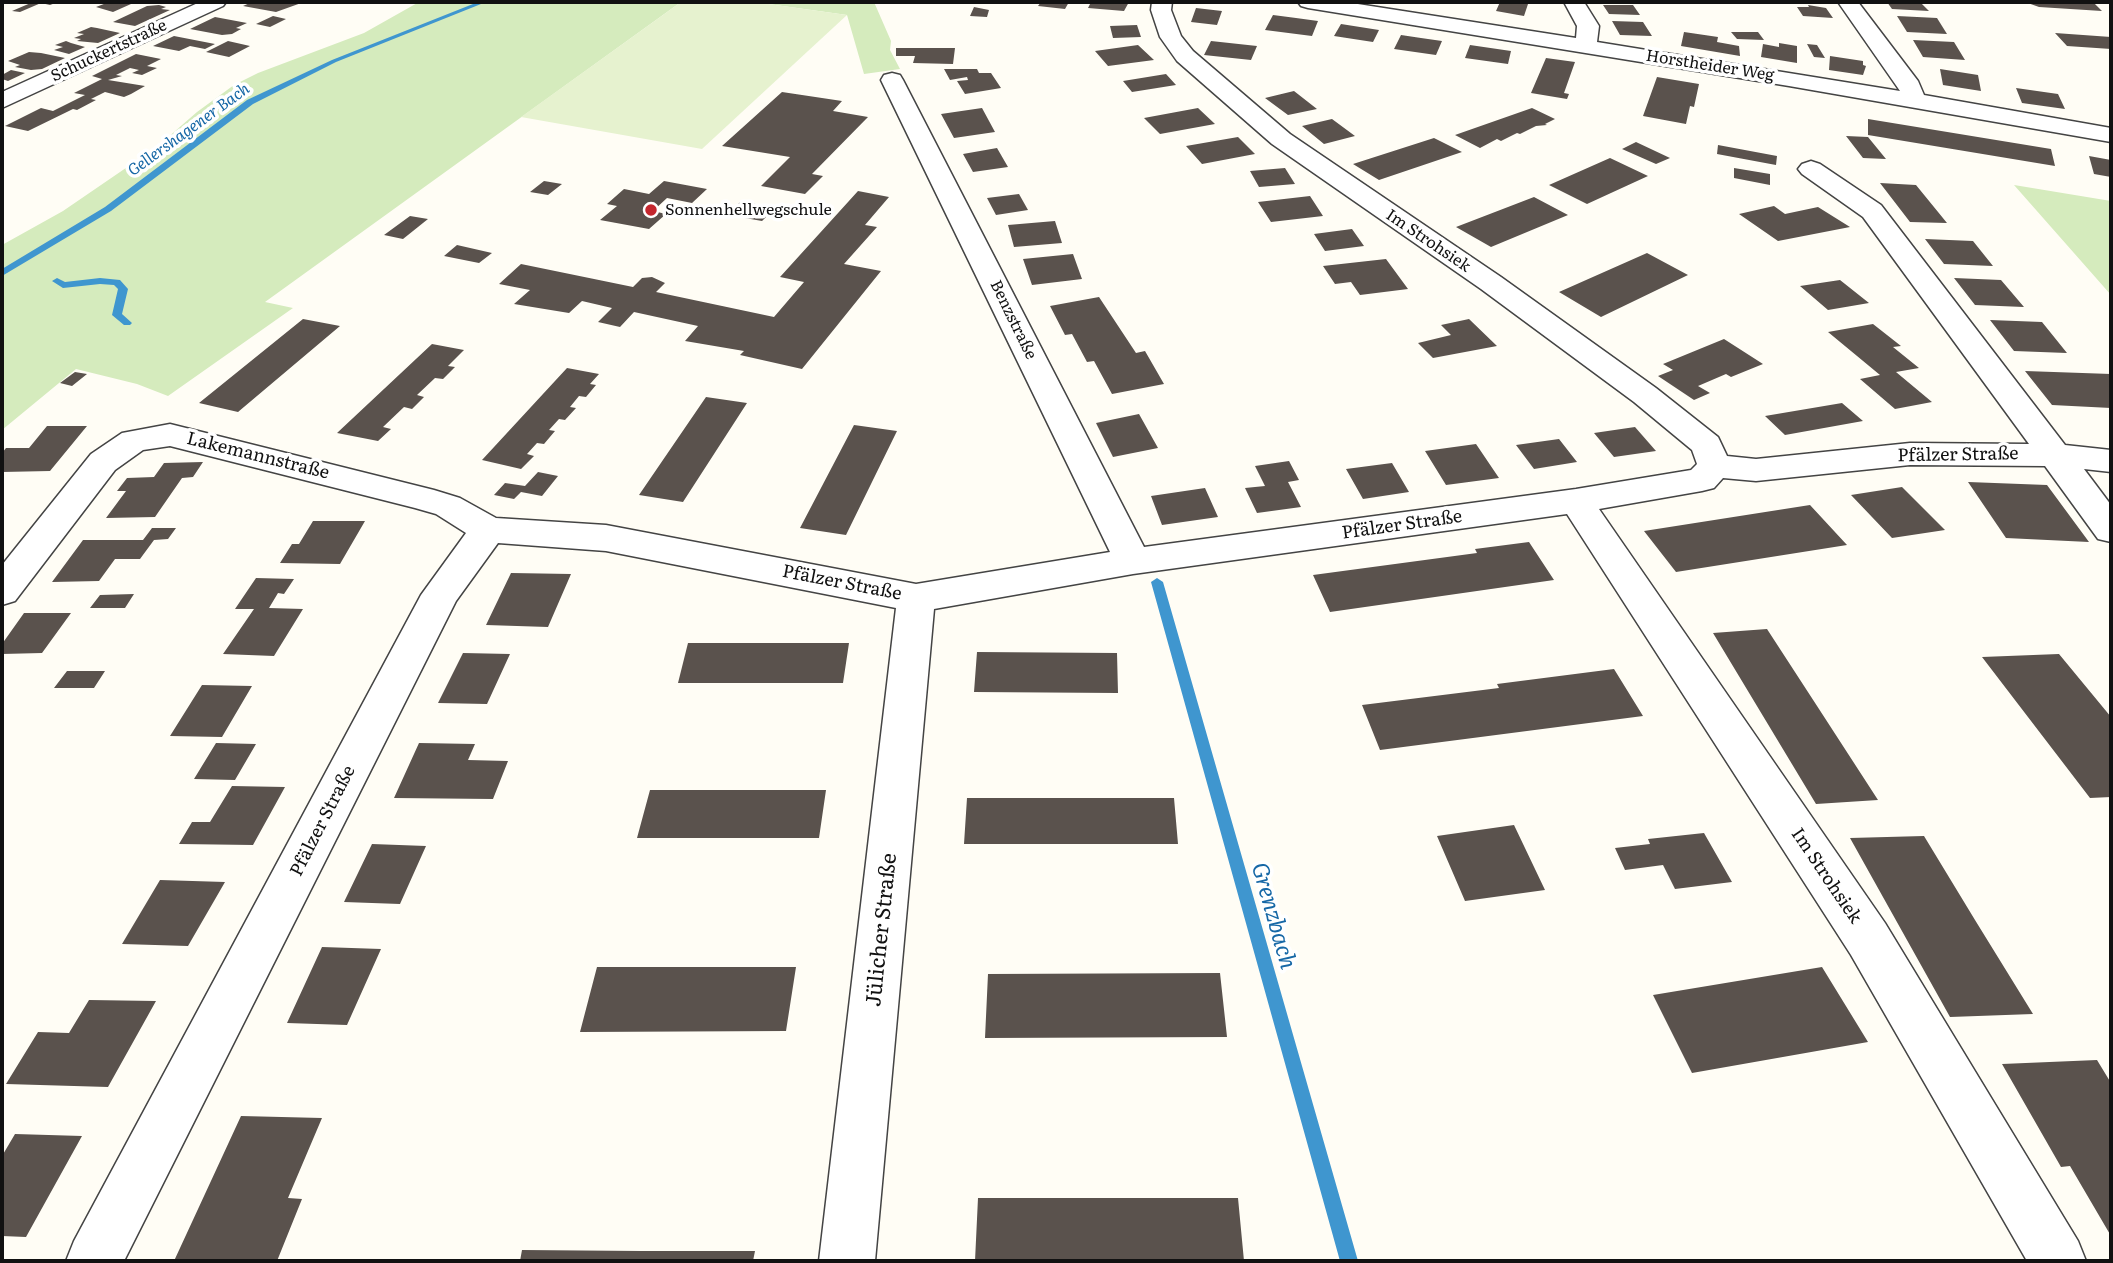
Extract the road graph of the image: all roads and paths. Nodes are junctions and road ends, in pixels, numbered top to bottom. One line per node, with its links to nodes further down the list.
1 (1162, 2): 14 (street, Im Strohsiek)
2 (1308, 2): 6 (street, Horstheider Weg)
3 (1574, 2): 6 (street)
4 (1848, 2): 8 (street)
5 (206, 3): 9 (street, Schuckertstraße)
6 (1586, 46): 8 (street, Horstheider Weg)
7 (892, 80): 18 (street, Benzstraße)
8 (1913, 100): 10 (street, Horstheider Weg)
9 (2, 101)
10 (2111, 135)
11 (1811, 169): 12 (street, Pfälzer Straße)
12 (2055, 455): 13 (street, Pfälzer Straße); 14 (street, Pfälzer Straße); 17 (street)
13 (2111, 461)
14 (1715, 466): 15 (street, Pfälzer Straße)
15 (1576, 501): 18 (street, Pfälzer Straße); 23 (street, Im Strohsiek)
16 (489, 530): 19 (street, Lakemannstraße); 20 (street, Pfälzer Straße); 21 (street, Pfälzer Straße)
17 (2111, 530)
18 (1133, 561): 20 (street, Pfälzer Straße)
19 (2, 591)
20 (916, 598): 22 (street, Jülicher Straße)
21 (94, 1261)
22 (847, 1261)
23 (2059, 1261)

